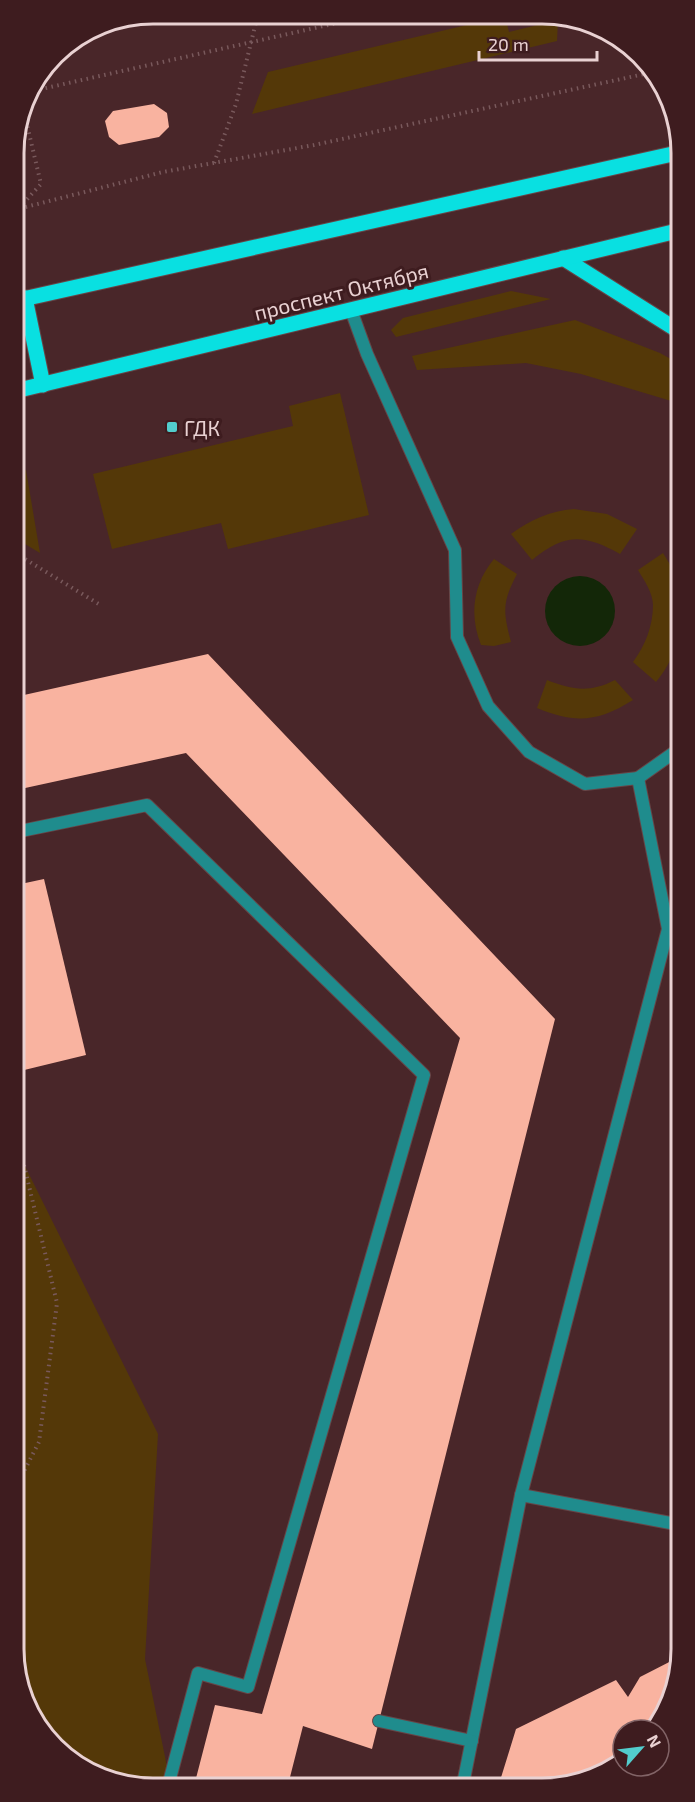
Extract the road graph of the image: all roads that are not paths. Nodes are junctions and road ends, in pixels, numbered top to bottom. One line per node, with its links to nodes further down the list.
1 (671, 154): 4 (main road)
2 (671, 232): 3 (main road, проспект Октября)
3 (564, 258): 5 (main road, проспект Октября); 7 (main road)
4 (24, 298)
5 (351, 310): 8 (main road, проспект Октября); 11 (lane)
6 (24, 314): 8 (main road)
7 (671, 326)
8 (43, 385): 9 (main road, проспект Октября)
9 (24, 389)
10 (671, 755): 11 (lane)
11 (638, 778): 13 (lane)
12 (24, 830): 17 (lane)
13 (521, 1495): 14 (lane); 16 (lane)
14 (671, 1523)
15 (379, 1721): 16 (lane)
16 (472, 1741): 18 (lane)
17 (170, 1778)
18 (464, 1778)

